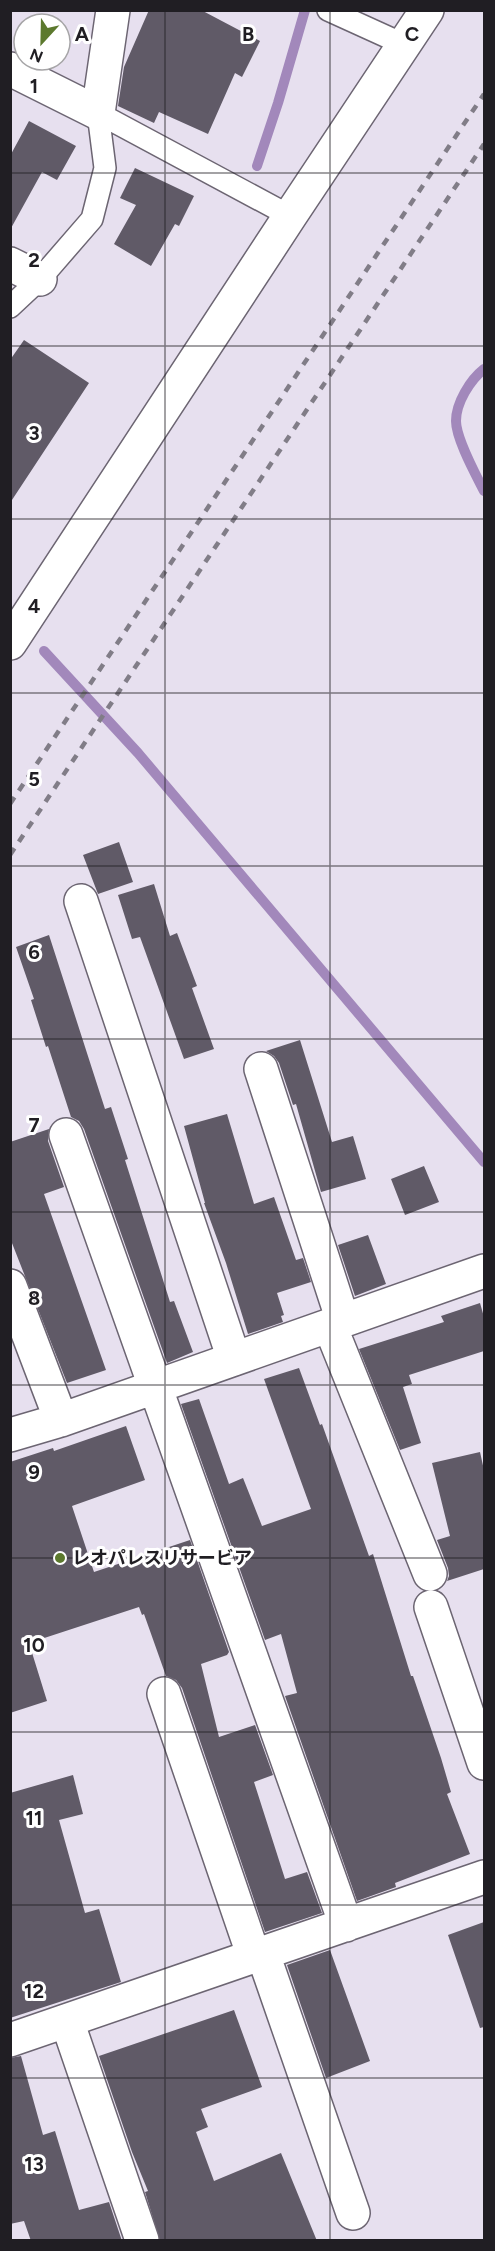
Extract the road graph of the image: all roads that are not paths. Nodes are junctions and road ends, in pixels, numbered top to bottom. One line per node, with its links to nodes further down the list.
1 (113, 10): 6 (street)
2 (328, 10): 4 (lane)
3 (427, 10): 4 (street)
4 (405, 45): 7 (street)
5 (10, 69): 6 (street)
6 (98, 113): 7 (lane); 9 (lane)
7 (290, 216): 11 (street)
8 (10, 264): 9 (street)
9 (40, 279): 10 (lane)
10 (10, 307)
11 (10, 643)
12 (81, 901): 18 (street)
13 (261, 1069): 17 (street)
14 (66, 1135): 19 (street)
15 (484, 1271): 17 (street)
16 (10, 1286): 20 (street)
17 (336, 1323): 18 (street); 22 (street)
18 (234, 1359): 19 (street)
19 (155, 1387): 20 (street); 27 (street)
20 (60, 1420): 21 (street)
21 (10, 1436)
22 (430, 1574)
23 (431, 1607): 25 (street)
24 (164, 1694): 28 (street)
25 (484, 1763)
26 (484, 1877): 27 (street)
27 (346, 1926): 28 (street)
28 (258, 1956): 29 (street); 31 (street)
29 (67, 2021): 30 (street); 32 (street)
30 (10, 2040)
31 (352, 2213)
32 (142, 2241)

